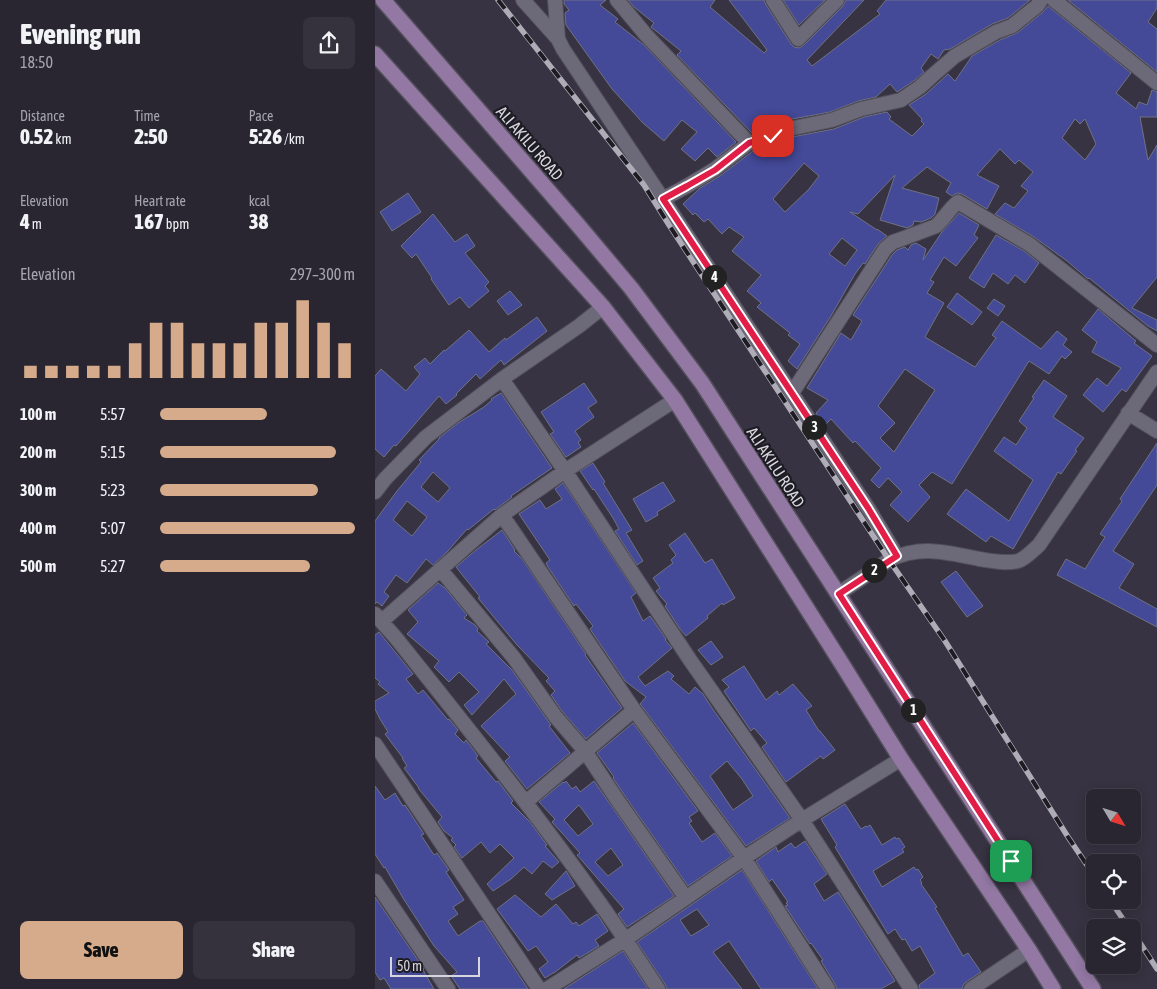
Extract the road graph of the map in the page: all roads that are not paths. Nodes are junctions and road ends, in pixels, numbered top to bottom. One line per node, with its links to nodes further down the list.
1 (383, 0): 28 (main road, ALI AKILU ROAD)
2 (523, 0): 9 (street)
3 (555, 0): 9 (street)
4 (617, 0): 12 (street)
5 (773, 0): 6 (street)
6 (837, 0)
7 (1041, 0): 12 (street)
8 (1054, 0): 11 (street)
9 (558, 39): 13 (street)
10 (375, 54): 14 (main road)
11 (1157, 83)
12 (749, 143): 13 (street)
13 (663, 199): 18 (street)
14 (603, 307): 17 (street); 19 (main road)
15 (1157, 345): 18 (street)
16 (1157, 372): 20 (street)
17 (502, 378): 22 (street); 23 (street)
18 (792, 393): 26 (street)
19 (675, 400): 22 (street); 33 (main road)
20 (1128, 413): 21 (street); 26 (street)
21 (1157, 430)
22 (565, 471): 25 (street); 35 (street)
23 (380, 476): 24 (street)
24 (375, 492)
25 (502, 516): 27 (street); 30 (street)
26 (897, 556): 28 (street)
27 (440, 569): 29 (street); 32 (street)
28 (839, 594): 49 (main road, ALI AKILU ROAD)
29 (379, 618): 34 (street)
30 (634, 710): 32 (street); 36 (street)
31 (375, 744): 42 (street)
32 (585, 751): 34 (street); 38 (street)
33 (901, 760): 35 (street); 40 (main road)
34 (526, 802): 39 (street)
35 (802, 820): 36 (street); 46 (street)
36 (744, 858): 38 (street); 45 (street)
37 (375, 880): 41 (street)
38 (686, 898): 39 (street)
39 (626, 939): 43 (street); 44 (street)
40 (1029, 950): 47 (street); 48 (main road)
41 (448, 989)
42 (539, 989)
43 (547, 989)
44 (658, 989)
45 (828, 989)
46 (911, 989)
47 (971, 989)
48 (1053, 989)
49 (1093, 989)

